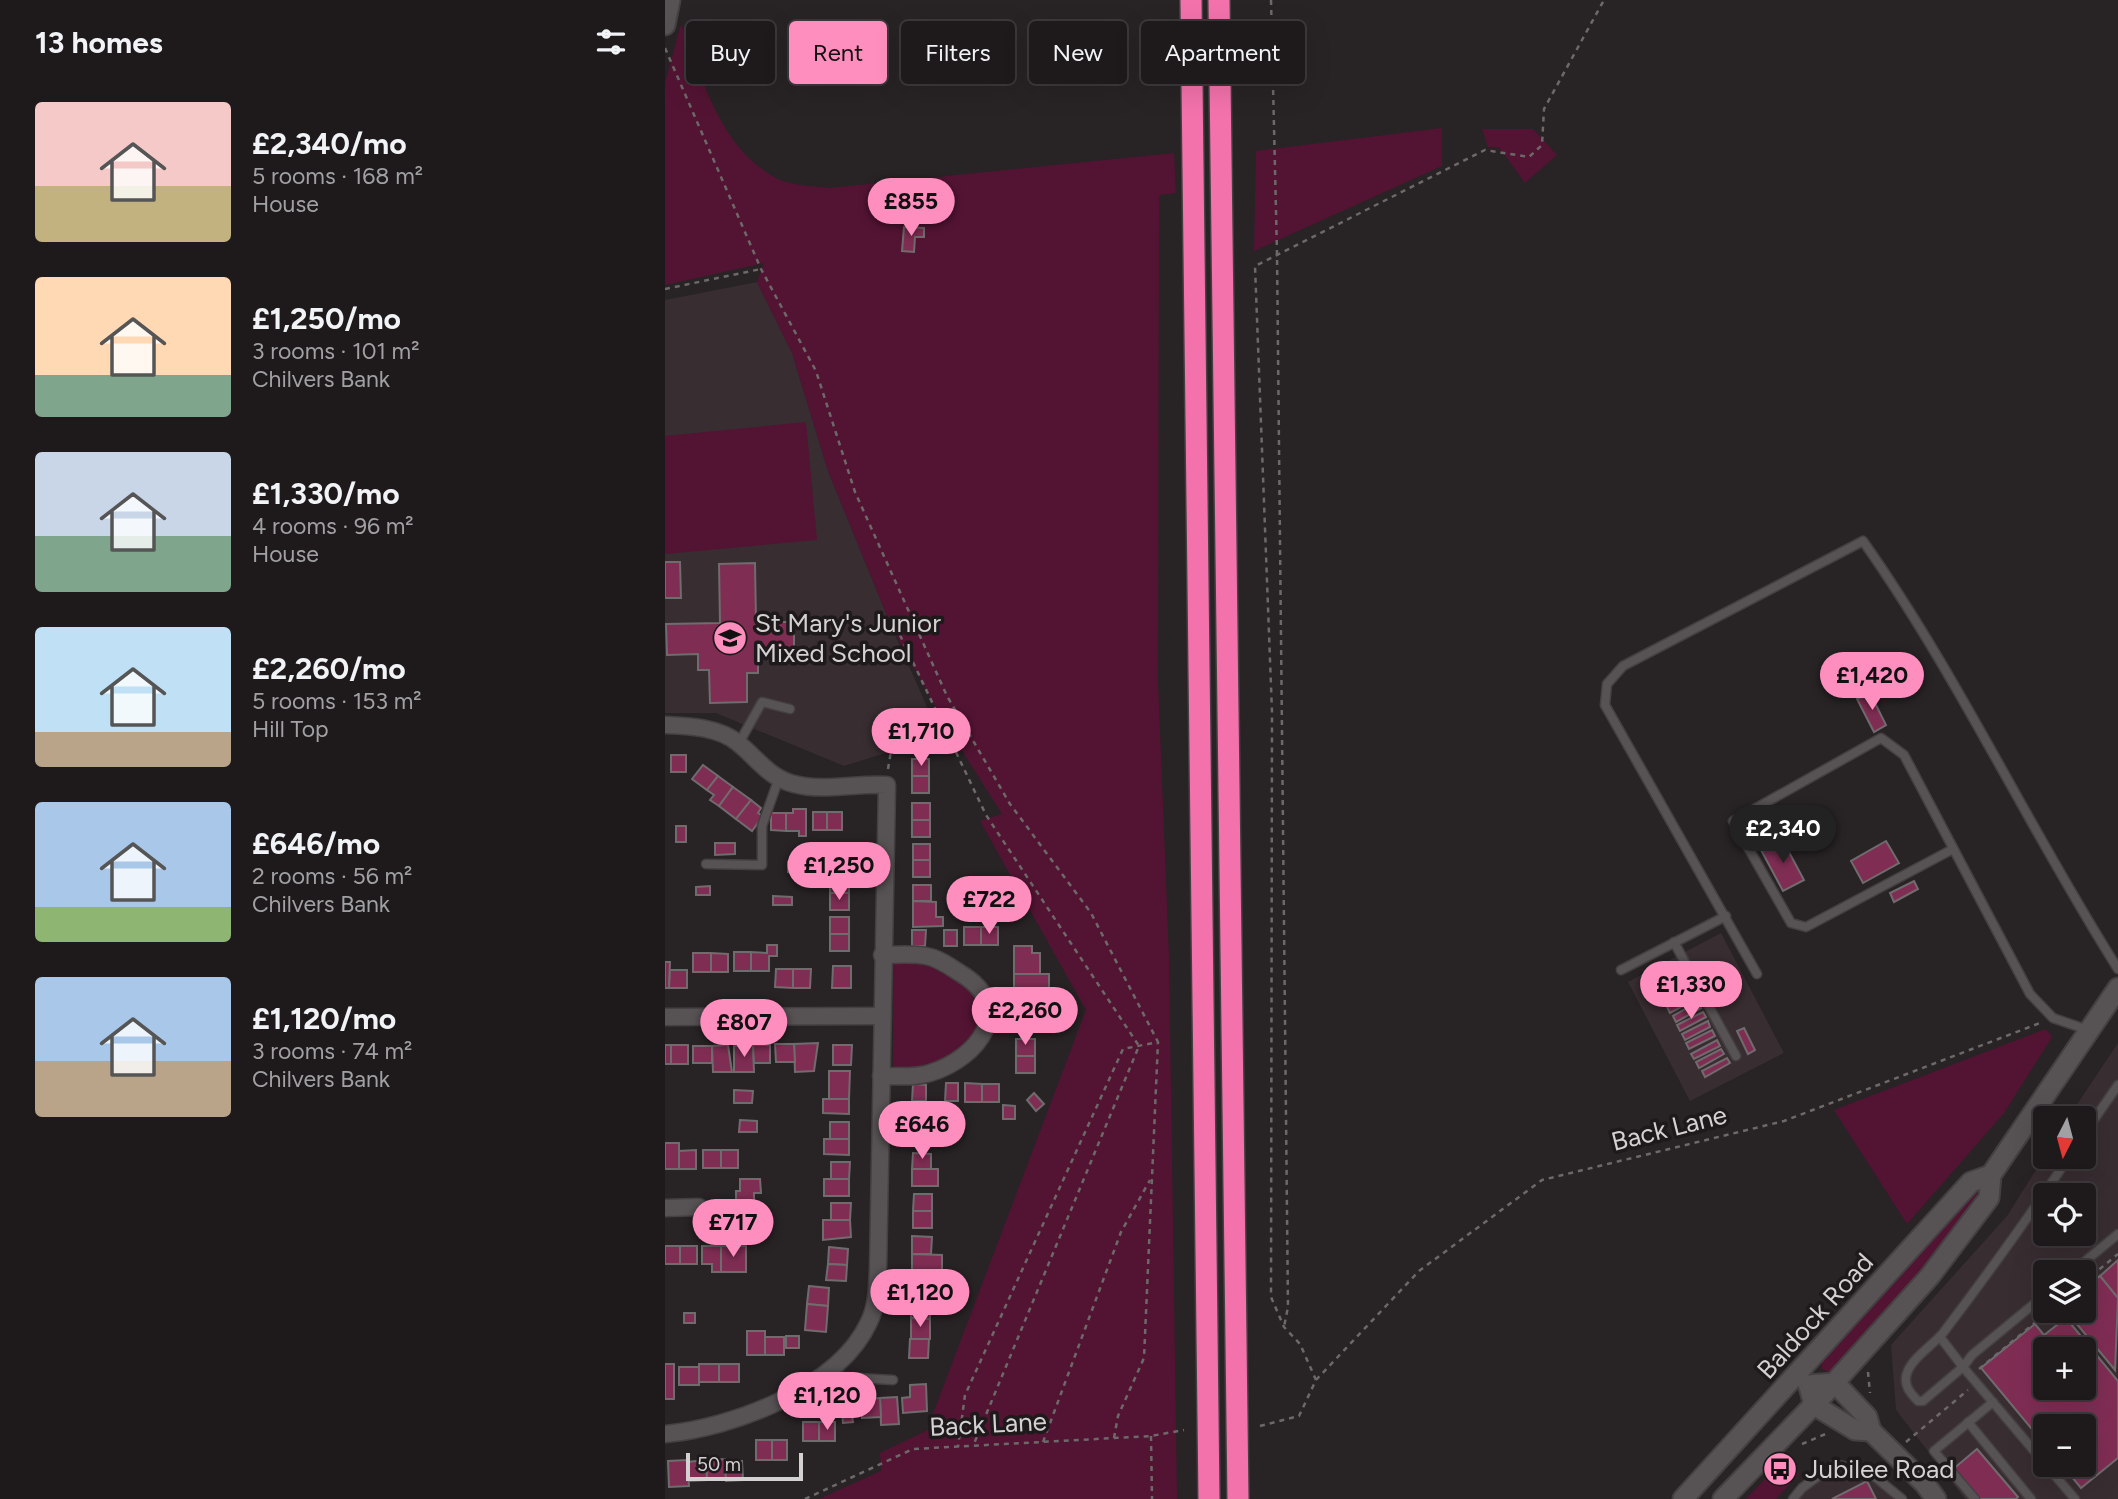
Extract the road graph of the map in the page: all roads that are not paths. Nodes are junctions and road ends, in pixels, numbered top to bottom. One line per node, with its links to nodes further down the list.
1 (670, 0): 4 (main road)
2 (1191, 0): 45 (highway)
3 (1219, 0): 46 (highway)
4 (665, 25)
5 (790, 709): 7 (lane)
6 (665, 725): 7 (street)
7 (739, 743): 8 (street)
8 (779, 778): 10 (lane); 13 (street)
9 (1953, 849): 9 (lane); 20 (lane)
10 (706, 864)
11 (1726, 916): 12 (lane); 14 (lane); 16 (lane)
12 (1674, 942): 15 (lane); 21 (lane)
13 (882, 955): 18 (street); 22 (street)
14 (2118, 969)
15 (1621, 970)
16 (1758, 974)
17 (2118, 988): 20 (main road, Baldock Road)
18 (881, 1016): 19 (street); 22 (street)
19 (665, 1017)
20 (2088, 1030): 26 (main road, Baldock Road)
21 (1736, 1056)
22 (881, 1076): 34 (street)
23 (2118, 1084): 24 (lane)
24 (2097, 1115)
25 (2061, 1169): 32 (lane)
26 (1991, 1175): 36 (main road, Baldock Road); 37 (main road, Baldock Road)
27 (699, 1207): 28 (street)
28 (665, 1208)
29 (2118, 1234): 30 (lane)
30 (2087, 1260)
31 (2033, 1305): 33 (lane)
32 (1940, 1337): 33 (lane); 33 (lane)
33 (1963, 1367): 38 (lane)
34 (823, 1376): 35 (lane); 42 (street)
35 (893, 1380)
36 (1803, 1380): 37 (main road); 39 (main road); 47 (main road, Baldock Road)
37 (1835, 1383): 39 (main road, Baldock Road); 41 (main road)
38 (1993, 1402): 40 (lane); 43 (lane)
39 (1814, 1405): 41 (main road); 48 (main road, Baldock Road)
40 (1968, 1422): 52 (lane); 53 (lane)
41 (1871, 1431): 51 (main road)
42 (665, 1434)
43 (2033, 1450)
44 (2056, 1477): 54 (lane)
45 (1209, 1499)
46 (1238, 1499)
47 (1683, 1499)
48 (1723, 1499)
49 (1793, 1499): 50 (lane)
50 (1902, 1499)
51 (1936, 1499)
52 (1975, 1499)
53 (2031, 1499)
54 (2075, 1499)

